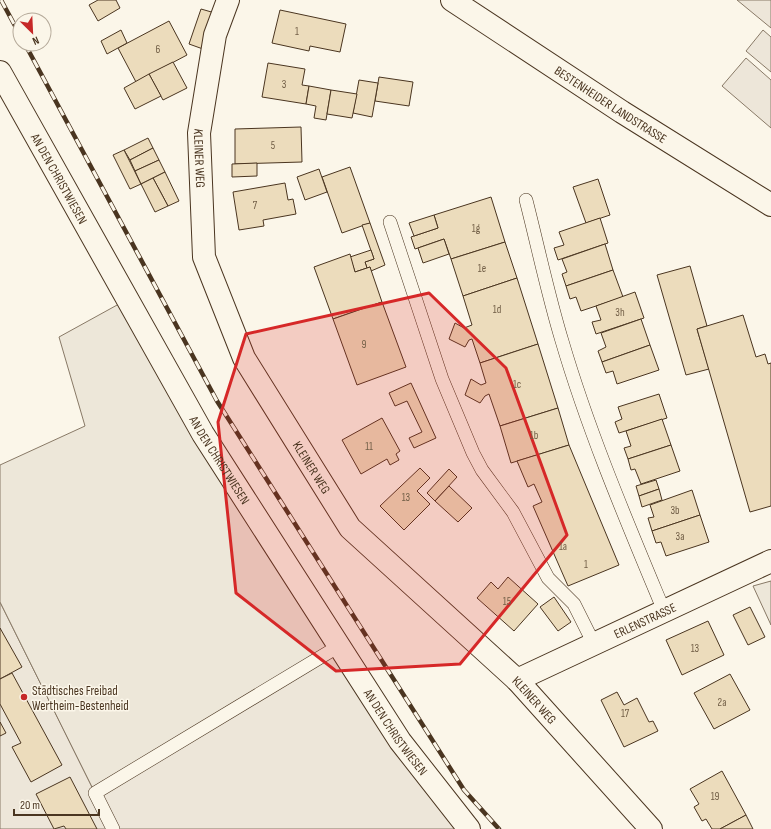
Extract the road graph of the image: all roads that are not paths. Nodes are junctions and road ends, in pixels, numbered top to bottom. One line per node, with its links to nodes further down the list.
1 (228, 0): 11 (street, KLEINER WEG)
2 (463, 3): 5 (street, BESTENHEIDER LANDSTRASSE)
3 (0, 72): 10 (street, AN DEN CHRISTWIESEN)
4 (526, 200): 8 (lane)
5 (771, 205)
6 (390, 222): 9 (lane)
7 (771, 560): 8 (street, ERLENSTRASSE)
8 (664, 611): 9 (street, ERLENSTRASSE)
9 (594, 644): 11 (street, ERLENSTRASSE)
10 (340, 646): 12 (lane); 13 (street, AN DEN CHRISTWIESEN)
11 (517, 680): 14 (street, KLEINER WEG)
12 (113, 829)
13 (469, 829)
14 (651, 829)

